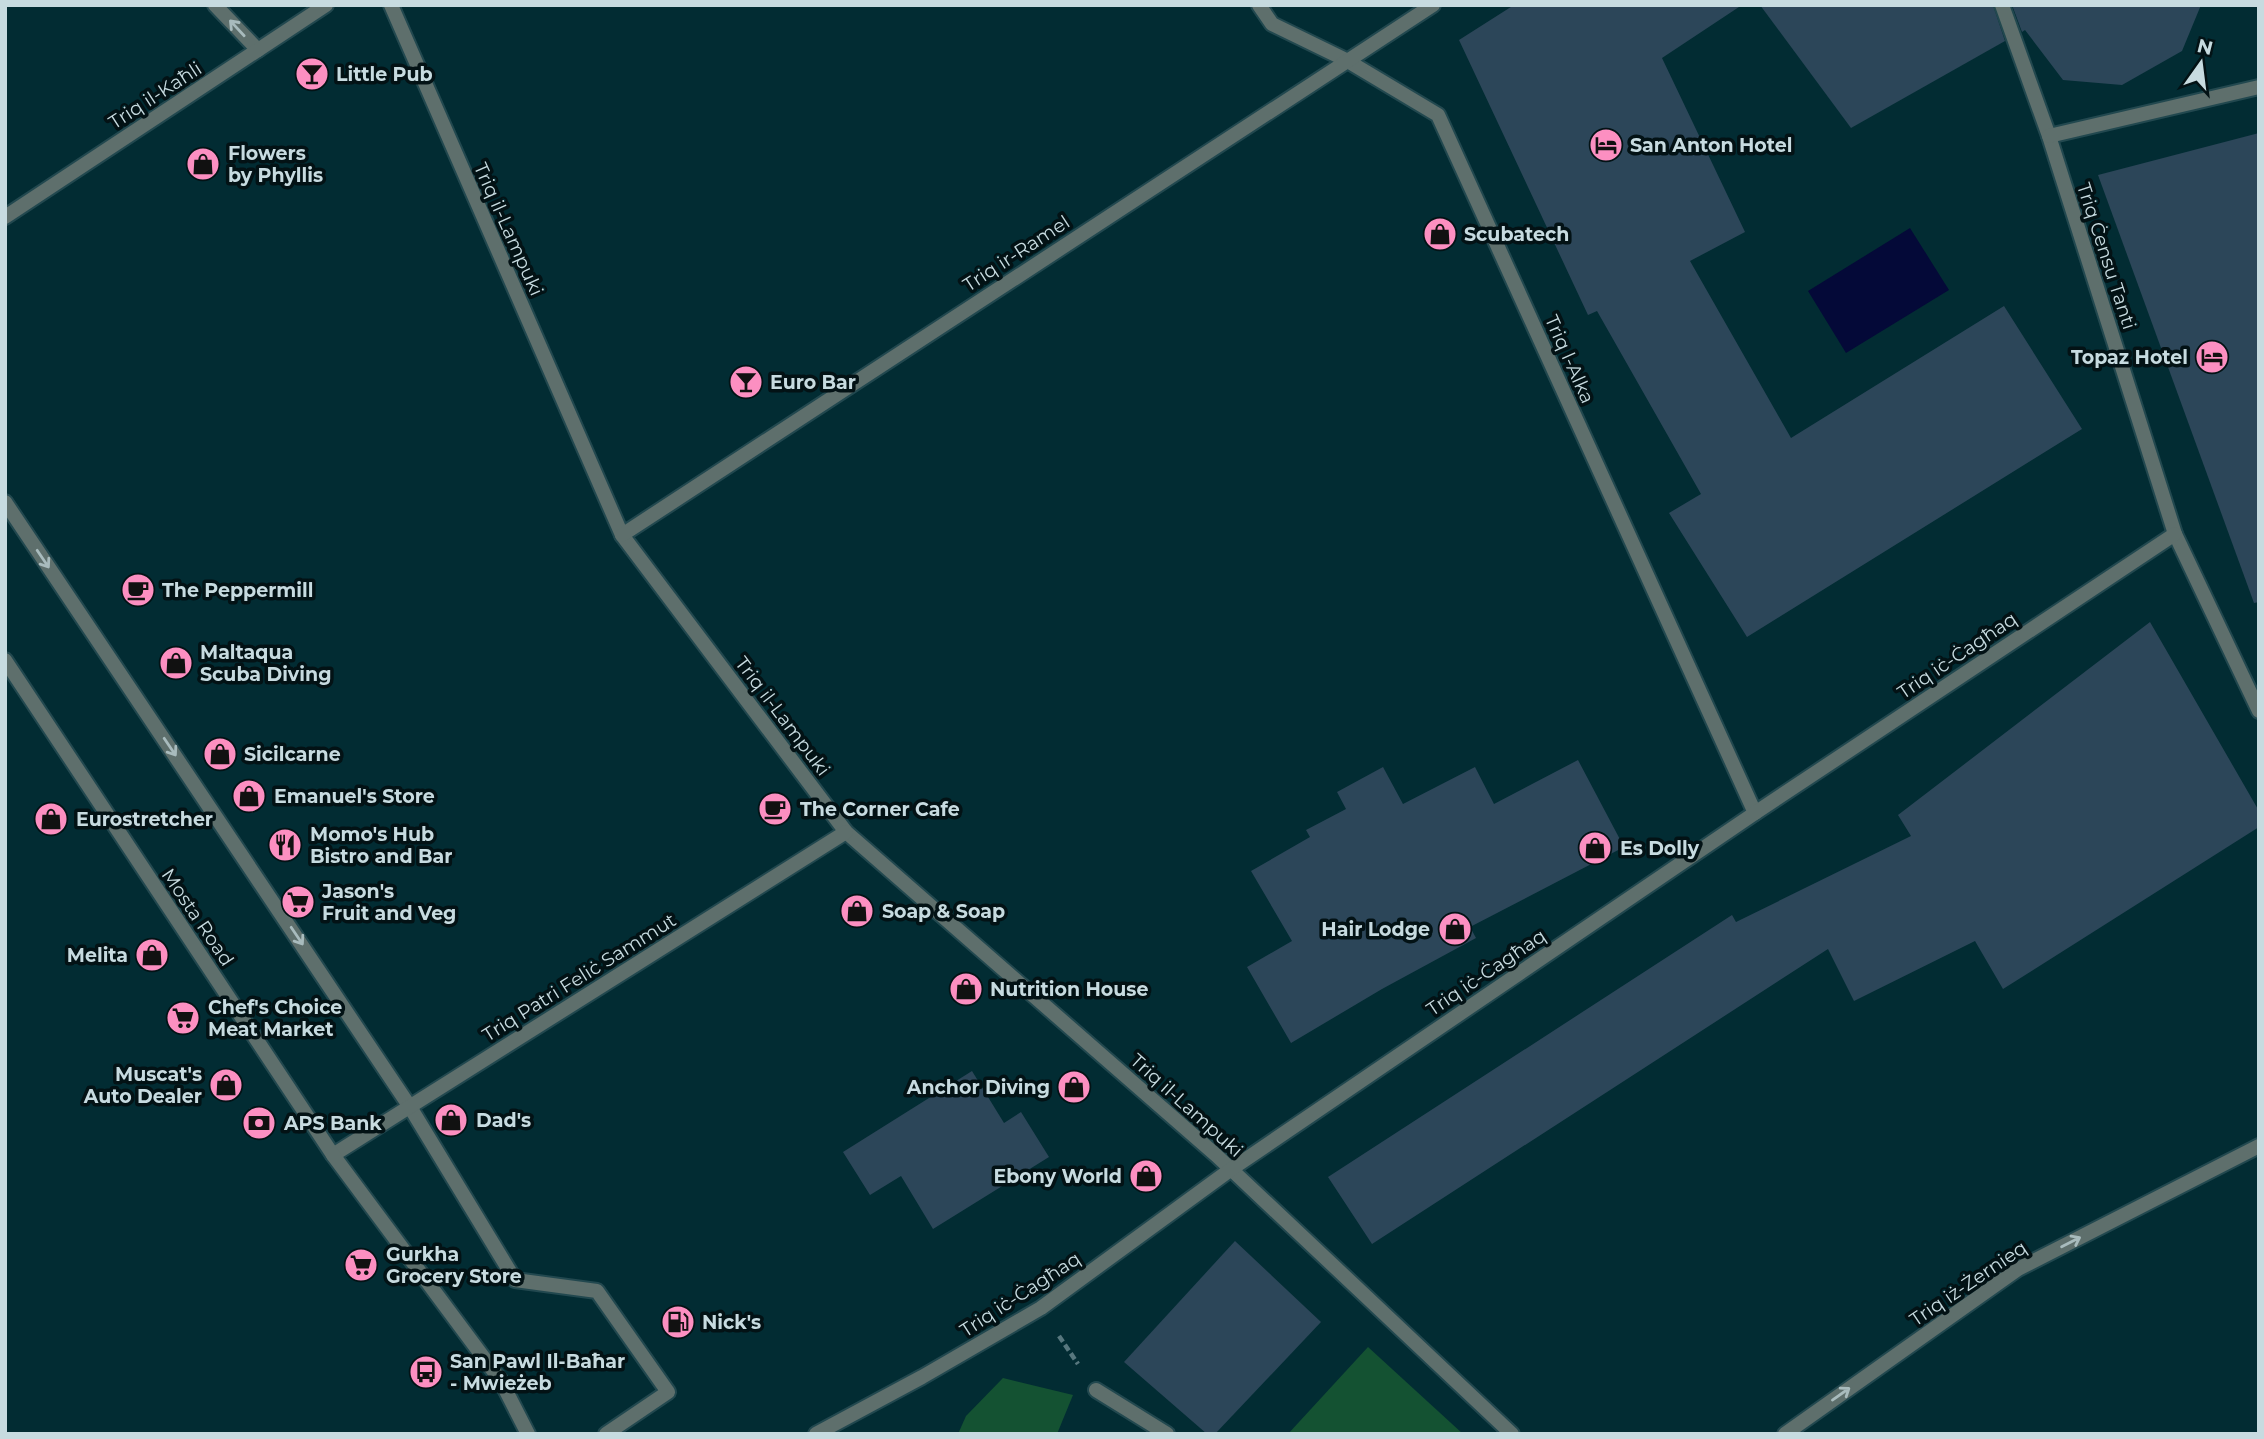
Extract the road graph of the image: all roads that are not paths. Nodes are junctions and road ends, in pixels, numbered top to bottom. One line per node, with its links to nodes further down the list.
1 (215, 5): 7 (street, one-way to 1)
2 (326, 5): 7 (street, Triq il-Kaħli)
3 (391, 5): 14 (street, Triq il-Lampuki)
4 (1259, 5): 8 (street, Triq l-Alka)
5 (1433, 5): 8 (street, Triq ir-Ramel)
6 (2002, 5): 10 (street, Triq Ċensu Tanti)
7 (258, 50): 11 (street, Triq il-Kaħli)
8 (1346, 60): 14 (street, Triq ir-Ramel); 17 (street, Triq l-Alka)
9 (2259, 87): 10 (street)
10 (2049, 136): 13 (street, Triq Ċensu Tanti)
11 (5, 217)
12 (5, 502): 19 (street, one-way to 19)
13 (2175, 534): 16 (street, Triq Ċensu Tanti); 17 (street, Triq iċ-Ċagħaq)
14 (622, 535): 18 (street, Triq il-Lampuki)
15 (5, 660): 21 (street, Mosta Road)
16 (2259, 711)
17 (1755, 813): 22 (street, Triq iċ-Ċagħaq)
18 (846, 832): 19 (street, Triq Patri Feliċ Sammut); 22 (street, Triq il-Lampuki)
19 (410, 1108): 21 (street, Triq Patri Feliċ Sammut); 25 (street)
20 (2259, 1146): 29 (street, Triq iż-Żernieq, one-way to 20)
21 (333, 1155): 24 (street, Mosta Road)
22 (1230, 1170): 26 (street, Triq iċ-Ċagħaq); 28 (street, Triq il-Lampuki)
23 (1096, 1390): 27 (street)
24 (528, 1434)
25 (606, 1434)
26 (816, 1434)
27 (1167, 1434)
28 (1513, 1434)
29 (1785, 1434)

